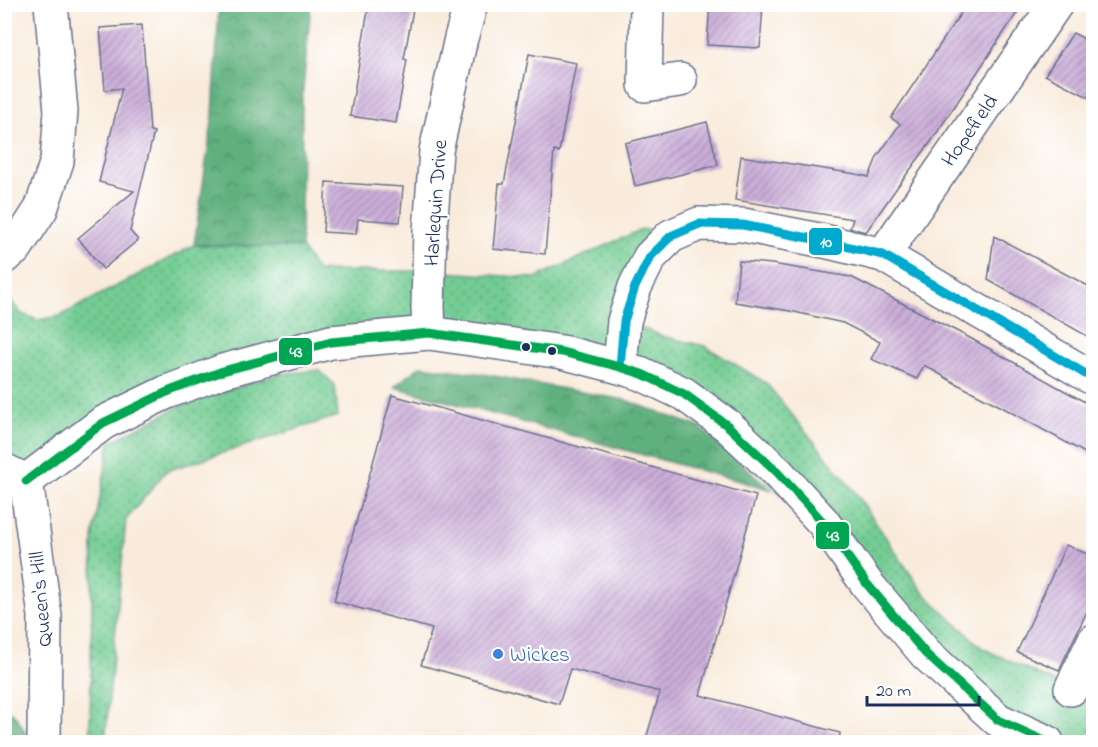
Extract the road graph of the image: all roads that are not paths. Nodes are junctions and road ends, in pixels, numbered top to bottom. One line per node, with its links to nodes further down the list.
1 (51, 4): 7 (street)
2 (471, 4): 8 (street, Harlequin Drive)
3 (647, 4): 5 (street)
4 (1056, 4): 6 (street, Hopefield)
5 (680, 81)
6 (883, 255): 9 (street); 10 (street)
7 (4, 257)
8 (429, 333): 9 (street); 11 (street)
9 (620, 367): 15 (street)
10 (1094, 379)
11 (15, 475): 14 (street, Queen's Hill)
12 (1094, 640): 13 (street)
13 (1071, 689)
14 (44, 742)
15 (1047, 742)

